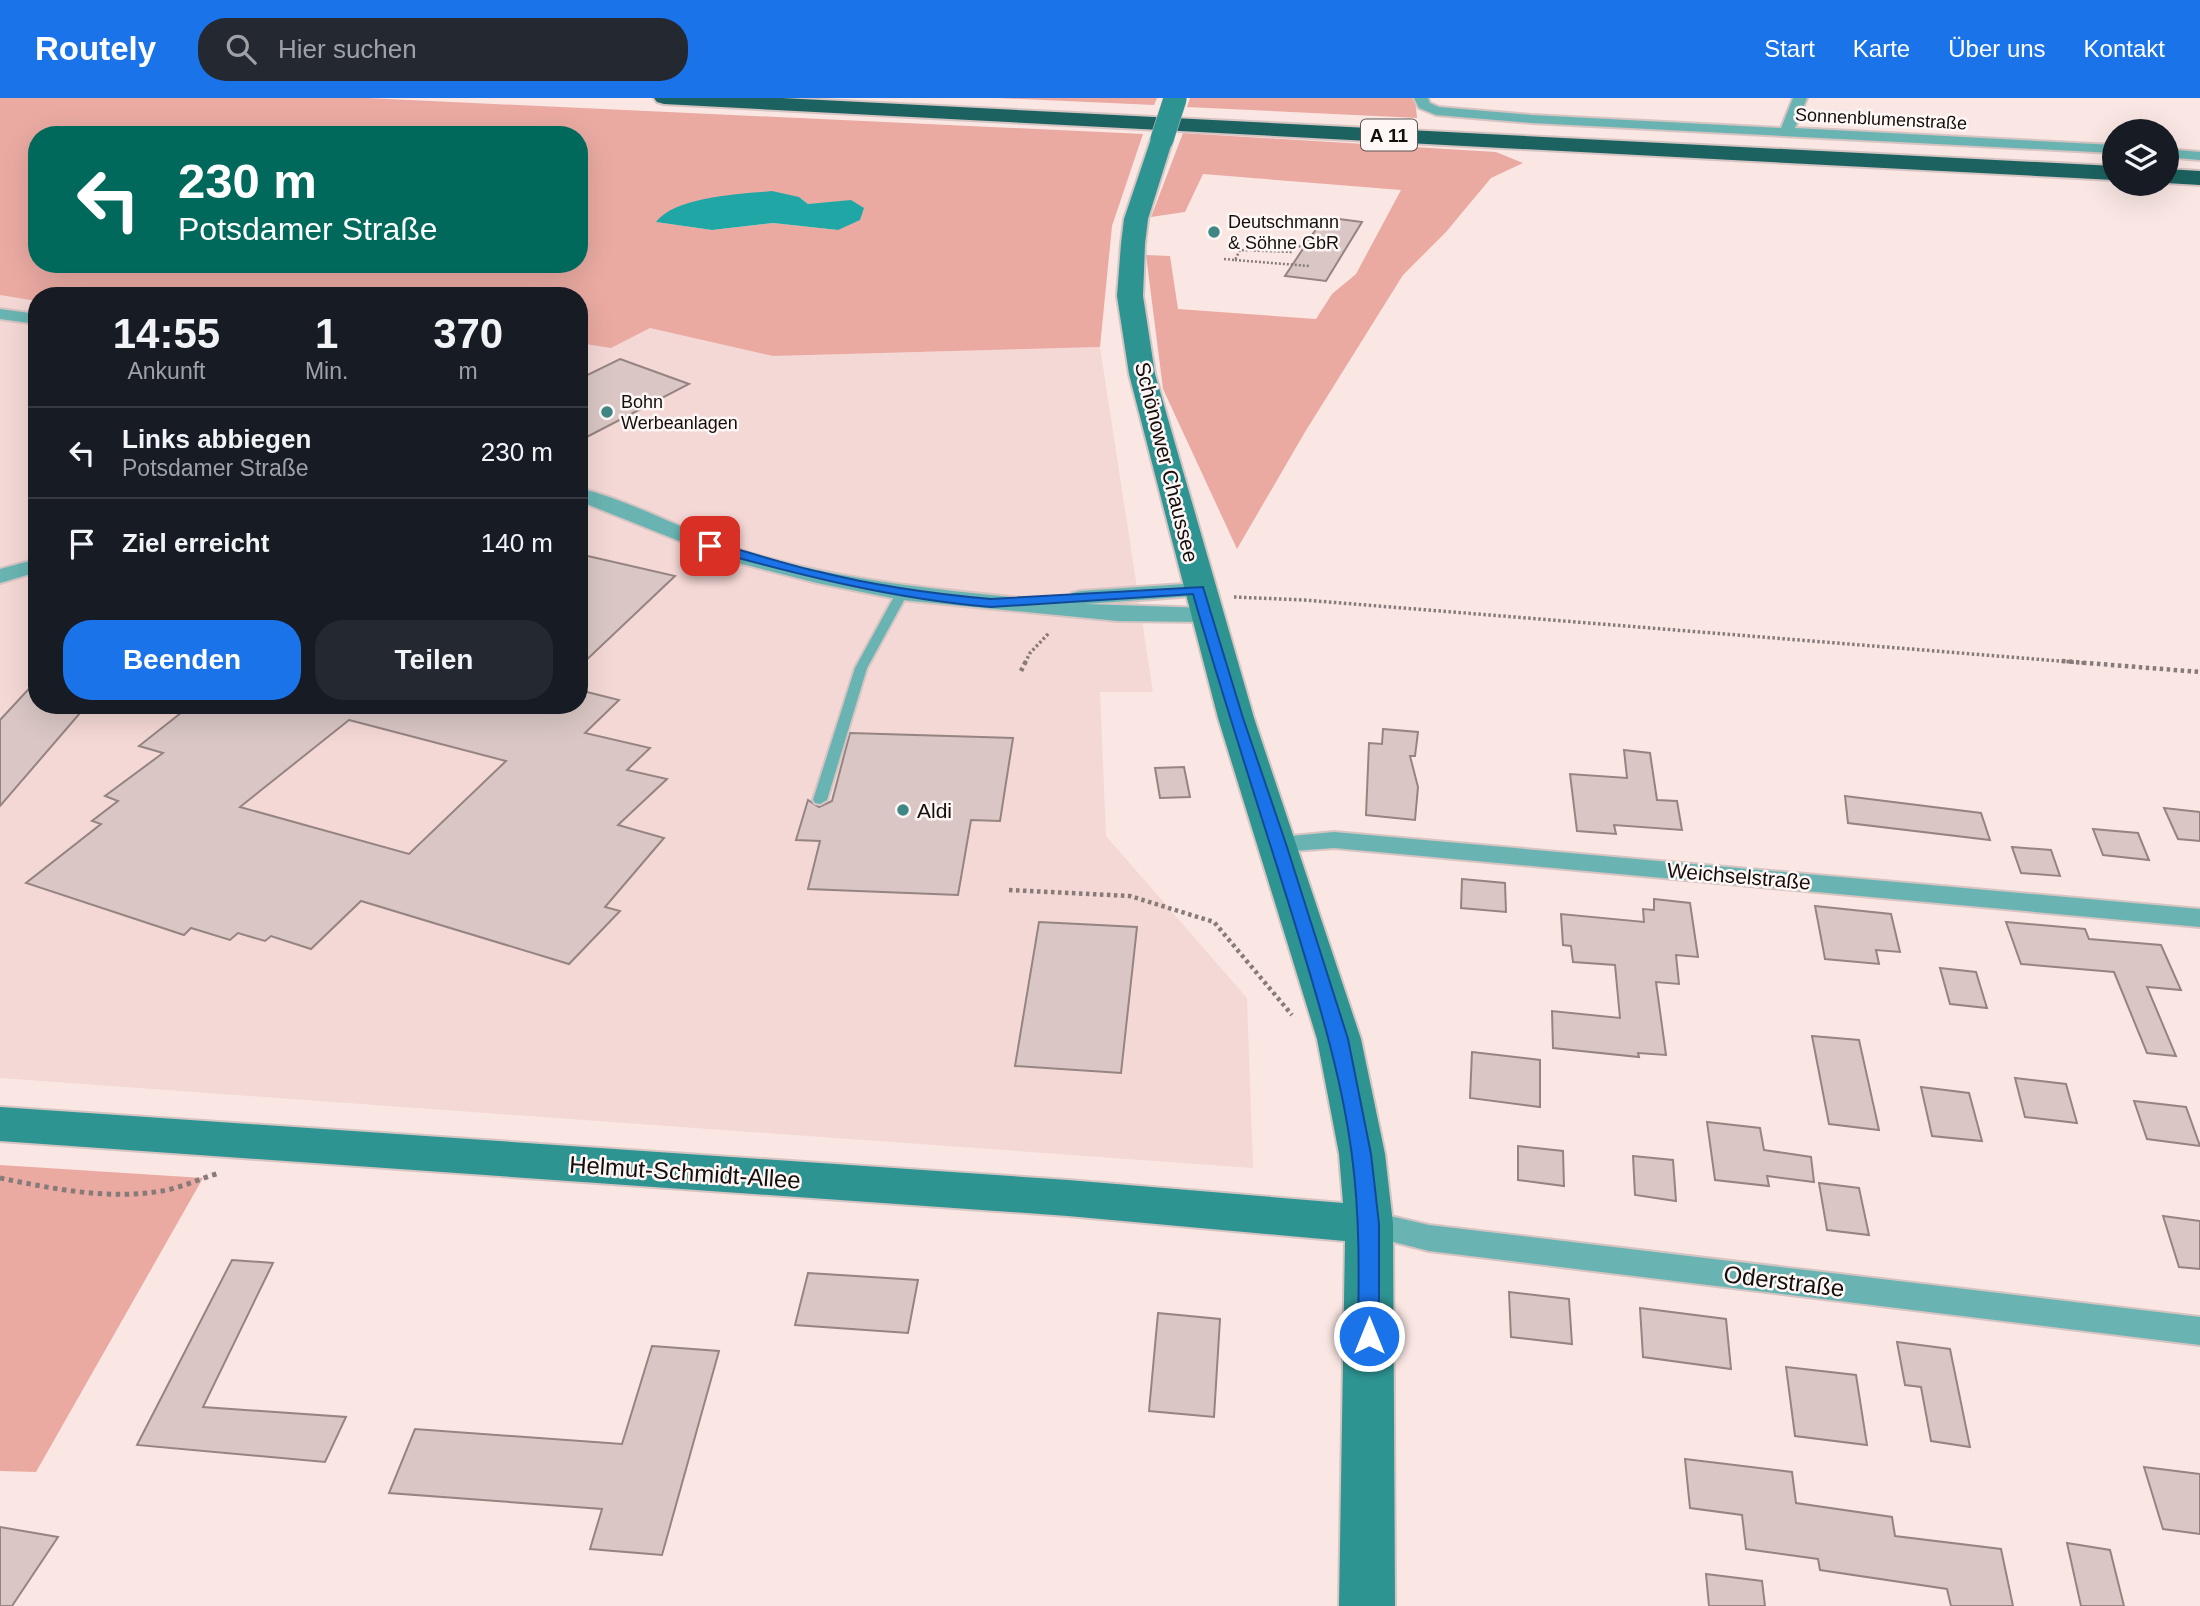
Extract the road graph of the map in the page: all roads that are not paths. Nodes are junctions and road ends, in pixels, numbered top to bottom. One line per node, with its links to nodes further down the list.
1 (664, 98): 13 (highway, A 11)
2 (871, 98): 10 (highway, A 11)
3 (1176, 98): 22 (main road, Schönower Chaussee, bridge)
4 (1421, 98): 6 (street, Sonnenblumenstraße)
5 (1800, 98): 6 (street)
6 (1786, 134): 7 (street, Sonnenblumenstraße)
7 (2102, 148)
8 (2179, 154): 9 (street)
9 (2200, 156)
10 (2102, 161)
11 (2179, 165): 12 (highway)
12 (2200, 166)
13 (2102, 172)
14 (2179, 177): 15 (highway)
15 (2200, 178)
16 (0, 314): 17 (street)
17 (28, 318)
18 (588, 497): 21 (street)
19 (28, 568): 20 (street)
20 (0, 576)
21 (902, 593): 22 (street); 23 (lane)
22 (1211, 601): 24 (main road, Schönower Chaussee)
23 (820, 800)
24 (1279, 844): 25 (street, Weichselstraße); 27 (main road, Schönower Chaussee)
25 (2200, 918)
26 (0, 1124): 27 (main road, Helmut-Schmidt-Allee)
27 (1369, 1224): 28 (street, Oderstraße); 29 (main road, Schönower Chaussee)
28 (2200, 1331)
29 (1367, 1606)

